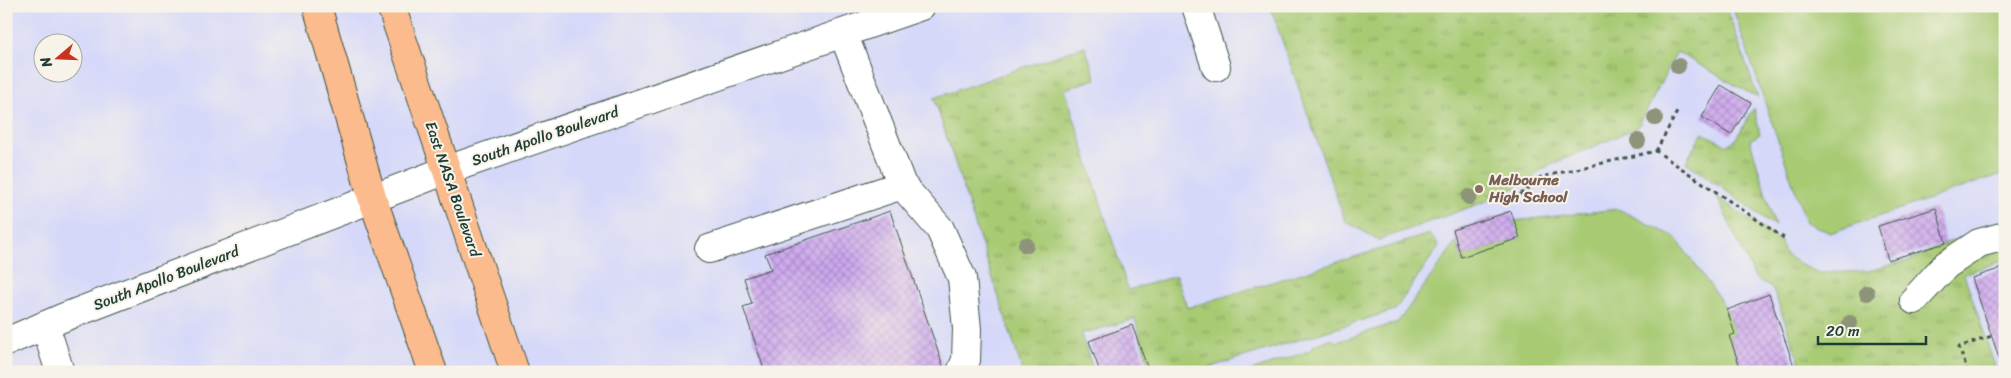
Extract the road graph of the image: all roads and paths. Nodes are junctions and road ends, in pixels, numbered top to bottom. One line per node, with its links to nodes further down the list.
1 (317, 6): 11 (main road)
2 (391, 6): 9 (main road, East NASA Boulevard)
3 (921, 6): 5 (street, South Apollo Boulevard)
4 (1196, 6): 6 (street)
5 (843, 33): 9 (street, South Apollo Boulevard); 10 (street)
6 (1216, 67)
7 (1677, 112): 8 (path)
8 (1656, 151): 12 (path); 14 (path)
9 (447, 170): 11 (street, South Apollo Boulevard); 22 (main road, East NASA Boulevard)
10 (902, 184): 15 (street); 23 (street)
11 (372, 197): 17 (street, South Apollo Boulevard); 21 (main road)
12 (1514, 200)
13 (2005, 236): 16 (street)
14 (1787, 240)
15 (709, 249)
16 (1914, 300)
17 (44, 325): 19 (street, South Apollo Boulevard); 20 (street)
18 (1992, 336): 24 (path)
19 (6, 342)
20 (60, 372)
21 (433, 372)
22 (515, 372)
23 (961, 372)
24 (1968, 372)

